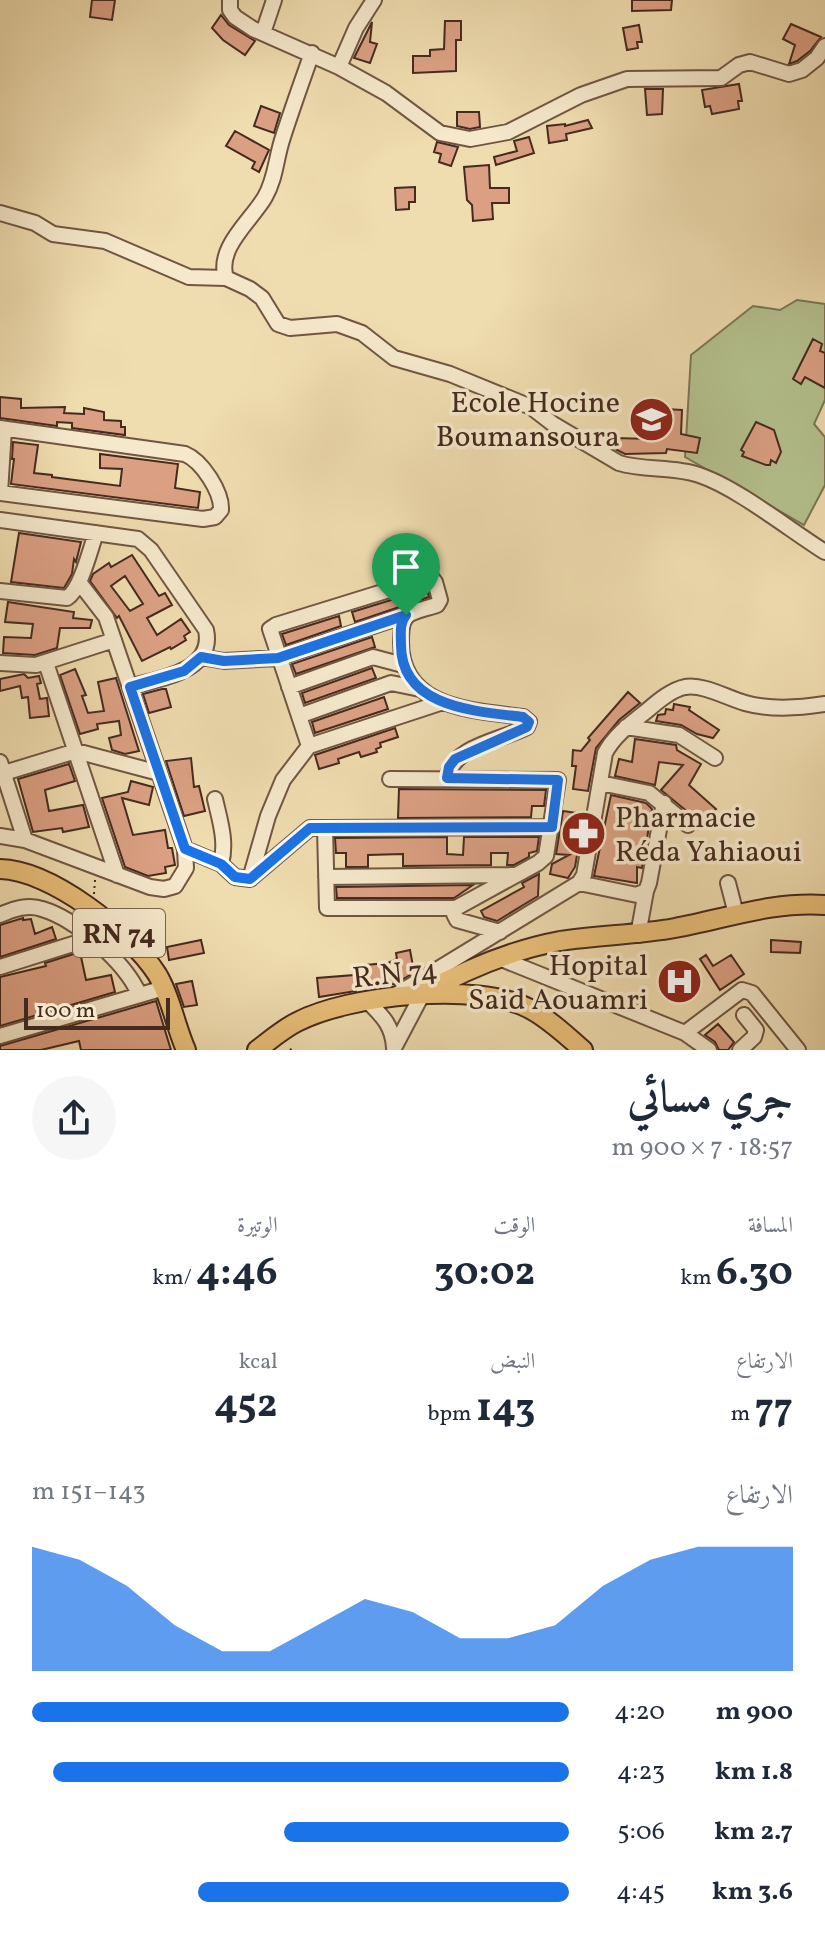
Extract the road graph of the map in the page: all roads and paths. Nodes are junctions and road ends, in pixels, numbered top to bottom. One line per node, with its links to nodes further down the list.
1 (230, 0): 4 (street)
2 (274, 0): 4 (street)
3 (374, 0): 7 (street)
4 (263, 33): 6 (street)
5 (825, 46): 7 (street)
6 (312, 53): 7 (street); 9 (street)
7 (339, 67)
8 (0, 213): 9 (street)
9 (226, 278): 14 (street)
10 (2, 428): 11 (street); 11 (street)
11 (0, 493)
12 (0, 520): 13 (street)
13 (96, 533): 15 (street); 19 (street)
14 (825, 552)
15 (79, 582): 16 (street); 18 (street)
16 (0, 591)
17 (406, 615): 20 (street); 20 (street); 23 (street)
18 (114, 640): 22 (street); 24 (street)
19 (201, 657): 20 (street); 24 (street)
20 (278, 658): 25 (street)
21 (0, 663): 22 (street)
22 (46, 663): 32 (street)
23 (403, 665): 25 (street); 26 (street)
24 (130, 687): 35 (street)
25 (289, 687): 29 (street)
26 (421, 690): 27 (street); 29 (street)
27 (443, 702): 31 (street); 36 (street)
28 (825, 704): 30 (street)
29 (299, 716): 31 (street)
30 (626, 727): 33 (street); 38 (street)
31 (309, 746): 53 (street)
32 (76, 751): 34 (street); 35 (street); 50 (street)
33 (715, 758)
34 (2, 768): 45 (street)
35 (159, 773): 46 (street)
36 (447, 778): 37 (street); 42 (street)
37 (390, 779)
38 (600, 783): 40 (street); 54 (street)
39 (215, 799): 47 (street)
40 (664, 803): 41 (street); 56 (street)
41 (688, 825)
42 (552, 827): 43 (street); 51 (street)
43 (325, 828): 52 (street); 53 (street)
44 (0, 836): 45 (street)
45 (25, 840): 48 (street)
46 (185, 849): 47 (street); 50 (street)
47 (221, 864): 53 (street)
48 (96, 867): 50 (street); 59 (path)
49 (0, 869): 59 (main road, RN 74)
50 (117, 875)
51 (517, 875): 52 (street); 58 (street)
52 (326, 877): 58 (street)
53 (250, 879)
54 (579, 883): 56 (street); 62 (street)
55 (728, 883): 60 (street)
56 (646, 891): 63 (street)
57 (825, 905): 60 (main road)
58 (456, 908): 62 (street)
59 (92, 910): 67 (main road, RN 74)
60 (736, 914): 63 (main road)
61 (0, 915): 64 (street)
62 (500, 932): 70 (street)
63 (638, 935): 65 (main road)
64 (92, 938): 66 (street); 69 (street)
65 (499, 958): 68 (main road); 73 (street)
66 (0, 967)
67 (164, 988): 69 (street); 76 (main road, RN 74)
68 (423, 993): 70 (main road, R.N 74); 75 (street); 78 (main road, R.N 74)
69 (139, 994): 74 (street)
70 (390, 998): 71 (main road, R.N 74)
71 (368, 1002): 75 (street); 77 (main road, R.N 74)
72 (744, 1015): 80 (street)
73 (685, 1033): 79 (street); 81 (street)
74 (0, 1036)
75 (394, 1049)
76 (186, 1050)
77 (257, 1050)
78 (583, 1050)
79 (709, 1050)
80 (740, 1050)
81 (798, 1050)

